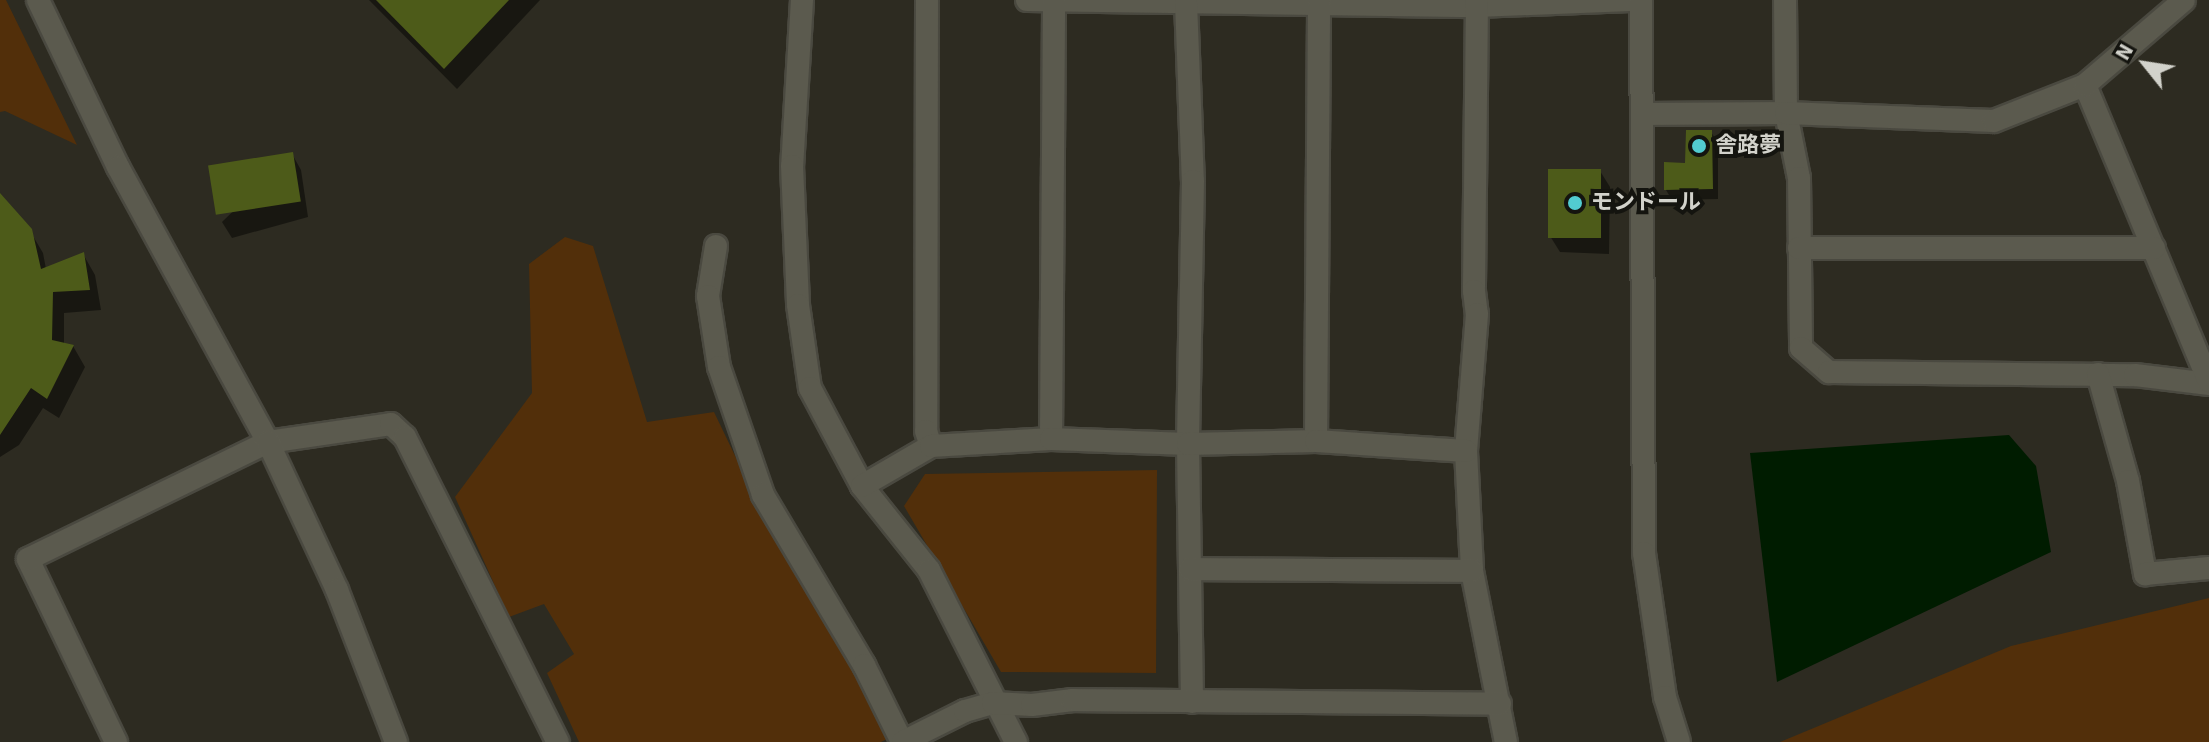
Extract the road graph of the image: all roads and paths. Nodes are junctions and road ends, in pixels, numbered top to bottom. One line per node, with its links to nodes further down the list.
1 (38, 0): 23 (street)
2 (802, 0): 27 (street)
3 (927, 0): 25 (street)
4 (1027, 0): 5 (street)
5 (1054, 0): 10 (street); 21 (street)
6 (1631, 0): 11 (street)
7 (1641, 0): 15 (street)
8 (1785, 0): 14 (street)
9 (2184, 0): 13 (street)
10 (1186, 2): 12 (street); 24 (street)
11 (1477, 3): 12 (street); 26 (street)
12 (1319, 4): 22 (street)
13 (2085, 85): 14 (street); 18 (street)
14 (1786, 113): 15 (street); 17 (street)
15 (1643, 114): 40 (street)
16 (716, 246): 37 (street)
17 (1799, 248): 18 (street); 19 (street)
18 (2154, 248): 20 (street)
19 (2098, 374): 20 (street); 28 (street)
20 (2209, 383)
21 (1051, 439): 24 (street); 25 (street)
22 (1316, 441): 24 (street); 26 (street)
23 (268, 442): 34 (street); 35 (street); 36 (street)
24 (1188, 444): 29 (street)
25 (931, 446): 27 (street)
26 (1466, 451): 30 (street)
27 (862, 486): 32 (street)
28 (2209, 568)
29 (1190, 569): 30 (street); 31 (street)
30 (1472, 571): 33 (street)
31 (1192, 702): 32 (street); 33 (street)
32 (993, 703): 37 (street); 38 (street)
33 (1500, 704): 39 (street)
34 (116, 742)
35 (396, 742)
36 (558, 742)
37 (903, 742)
38 (1016, 742)
39 (1506, 742)
40 (1679, 742)

